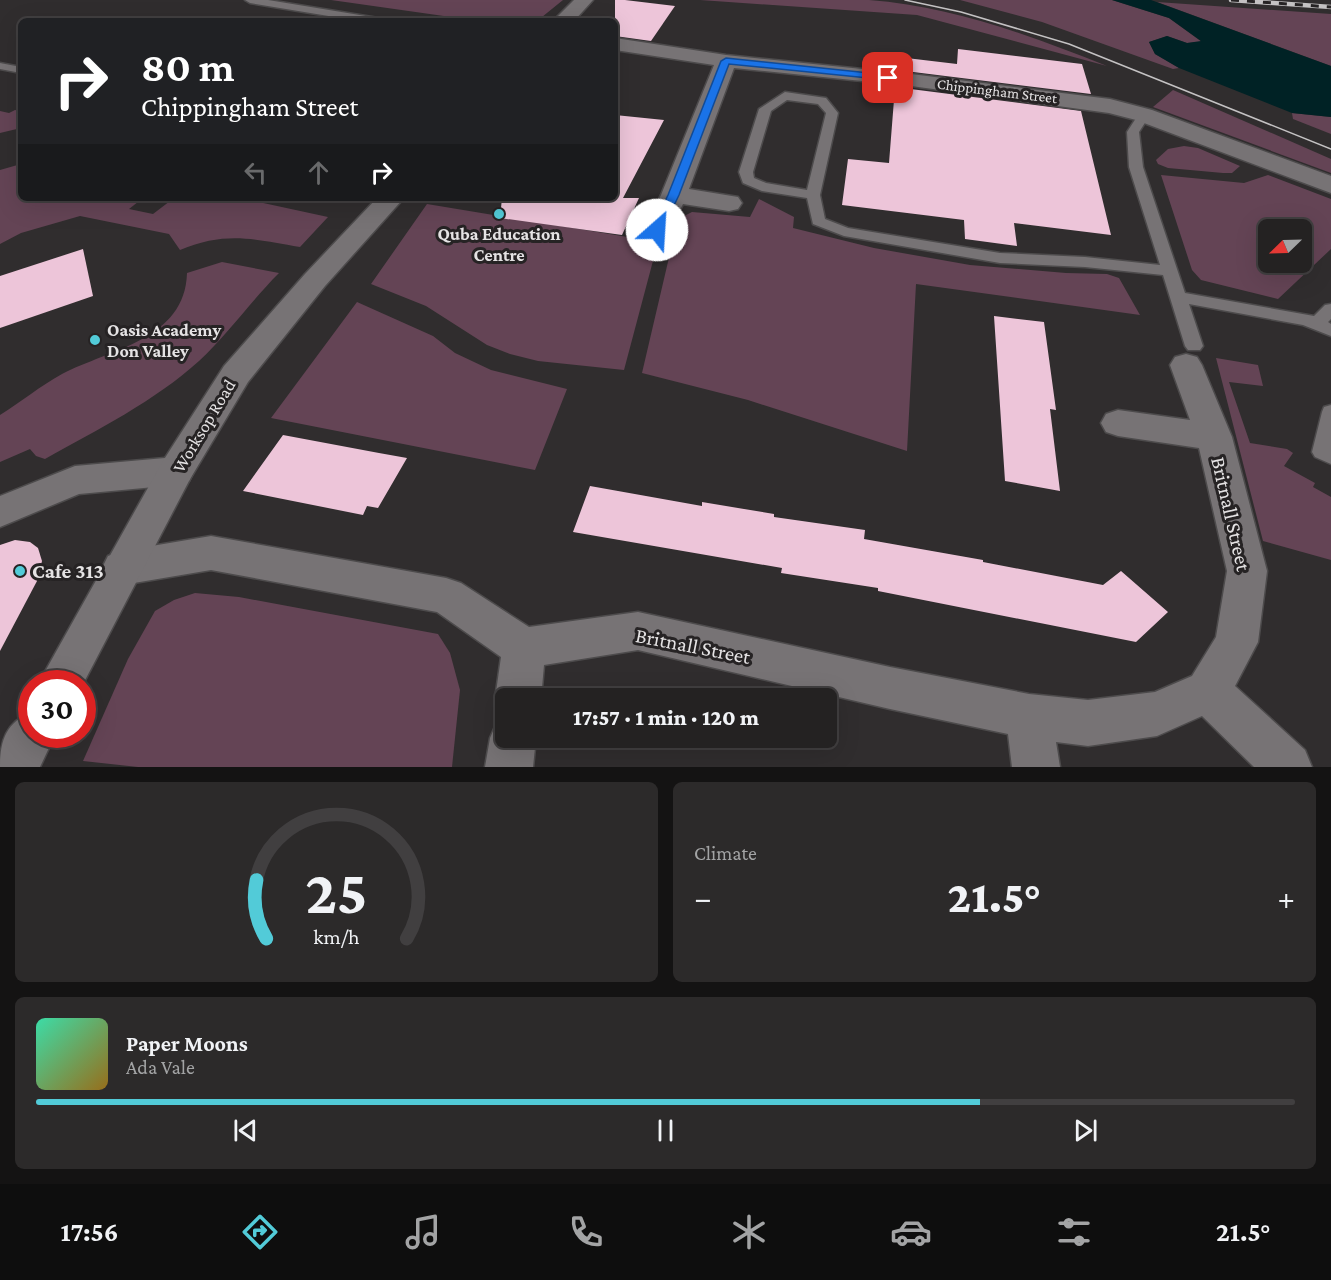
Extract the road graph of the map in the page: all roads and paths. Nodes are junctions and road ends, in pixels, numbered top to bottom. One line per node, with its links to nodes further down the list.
1 (250, 0): 3 (lane)
2 (584, 0): 4 (street)
3 (360, 18)
4 (566, 18)
5 (618, 44): 6 (street, Chippingham Street)
6 (726, 61): 9 (street, Chippingham Street); 11 (street)
7 (0, 66): 8 (lane)
8 (18, 69)
9 (1144, 115): 10 (street, Chippingham Street); 16 (lane)
10 (1331, 185)
11 (674, 195): 14 (street); 15 (street)
12 (813, 195): 12 (lane); 16 (lane)
13 (388, 201): 26 (street, Worksop Road)
14 (729, 203)
15 (657, 230)
16 (1170, 271): 17 (lane)
17 (1178, 297): 19 (lane); 21 (lane)
18 (1331, 309): 19 (lane)
19 (1326, 328): 20 (lane)
20 (1331, 336)
21 (1190, 355): 24 (street, Britnall Street)
22 (1331, 412): 25 (lane)
23 (1118, 423): 24 (street, Britnall Street)
24 (1214, 437): 32 (street, Britnall Street)
25 (1331, 457)
26 (176, 471): 27 (street); 28 (street, Worksop Road)
27 (0, 512)
28 (122, 568): 29 (street); 30 (street, Worksop Road)
29 (524, 648): 31 (street); 33 (street, Britnall Street)
30 (67, 670)
31 (519, 688)
32 (1208, 691): 33 (street, Britnall Street); 39 (street)
33 (1029, 716): 38 (street)
34 (25, 748): 36 (street)
35 (512, 748): 37 (street)
36 (15, 767)
37 (509, 767)
38 (1036, 767)
39 (1288, 767)

